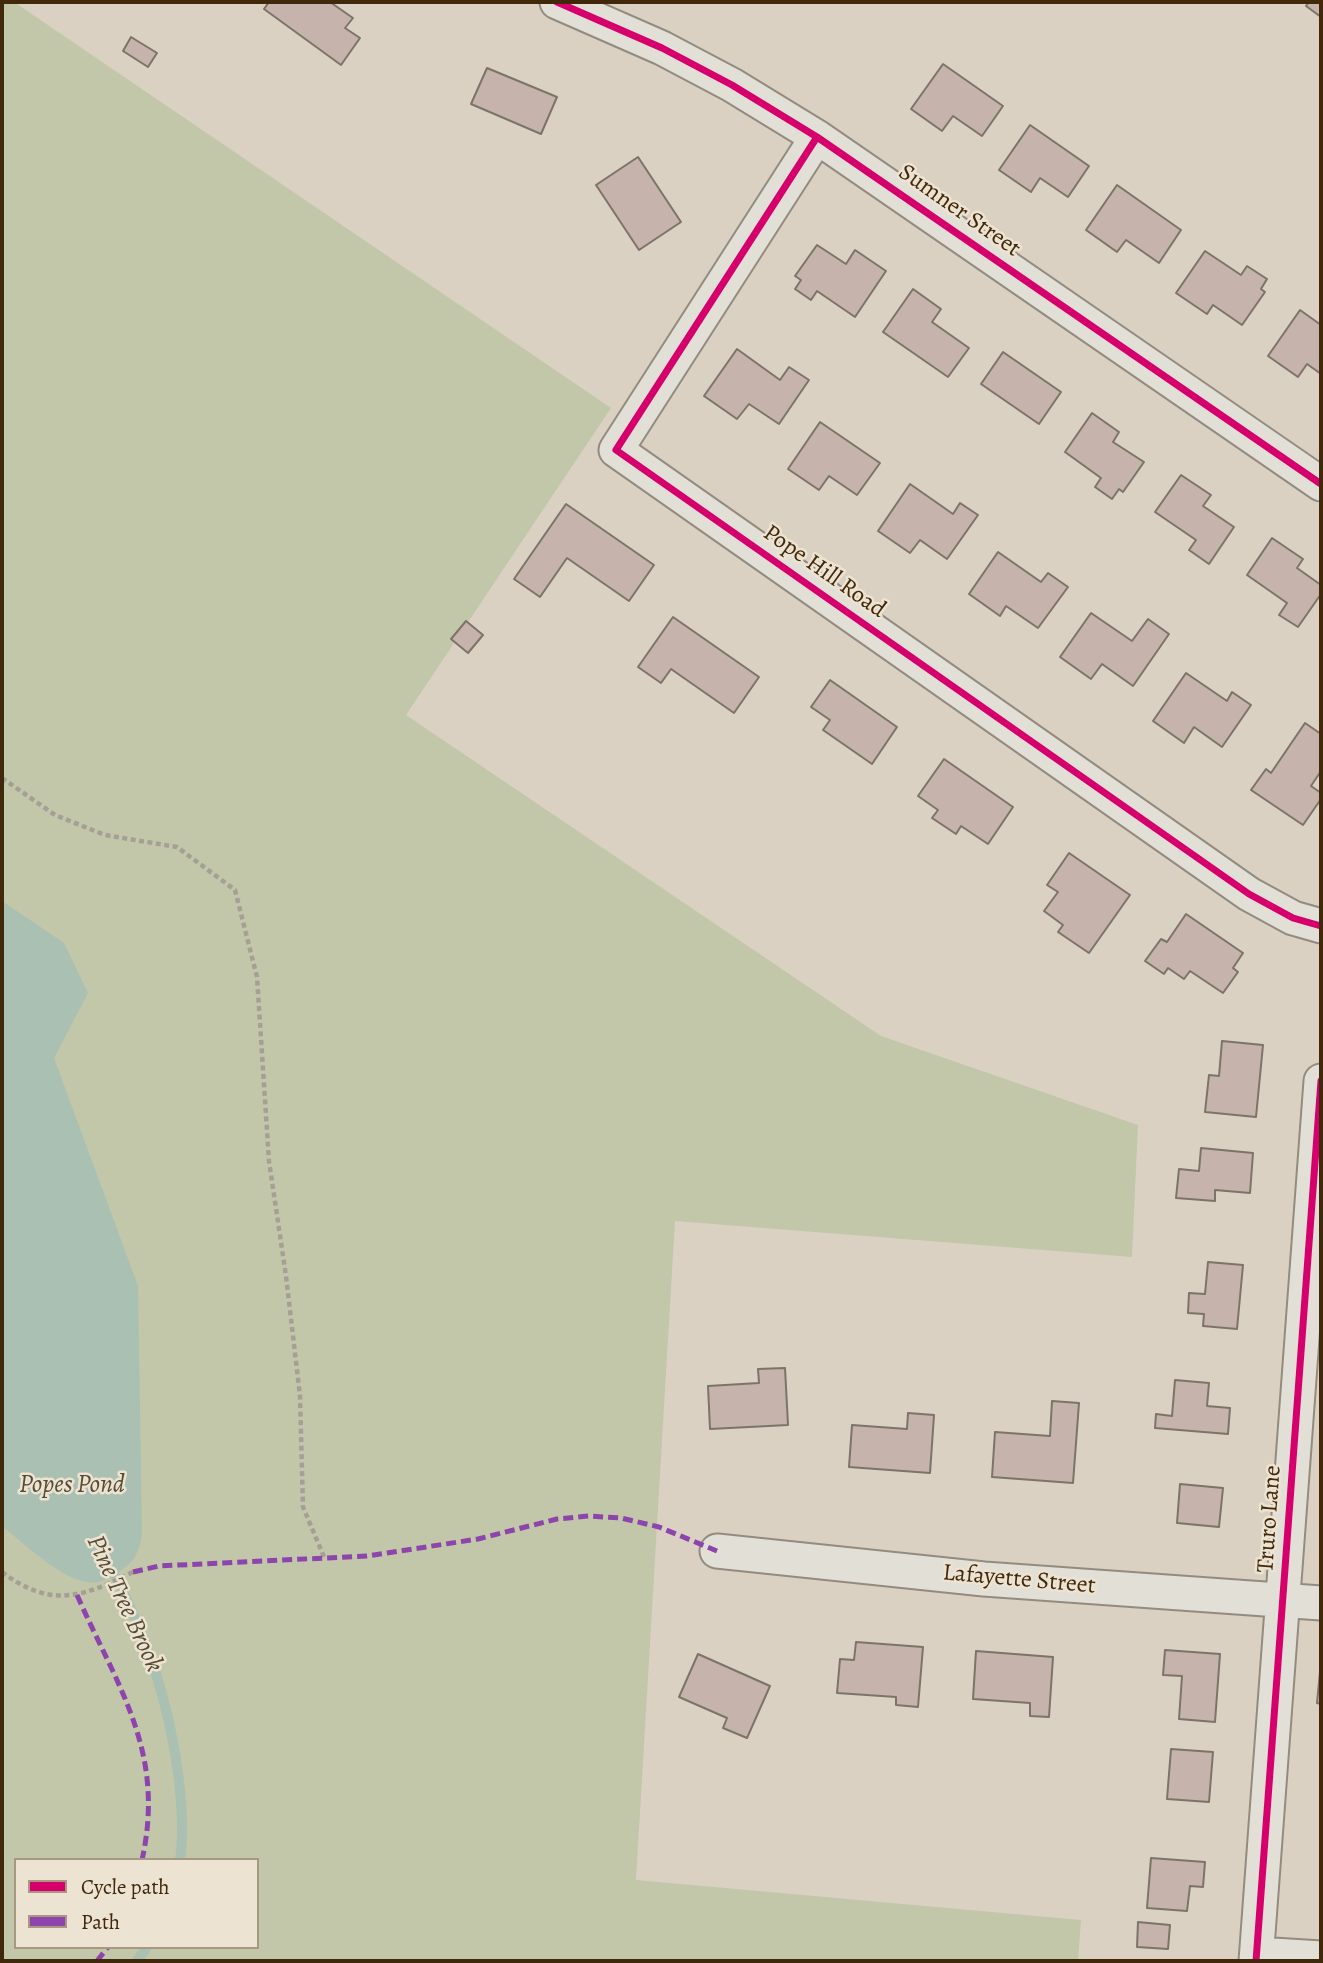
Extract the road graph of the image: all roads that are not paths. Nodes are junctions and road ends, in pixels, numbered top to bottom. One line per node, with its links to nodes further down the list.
1 (557, 2): 2 (street, Sumner Street)
2 (817, 137): 3 (street, Sumner Street); 4 (street, Pope Hill Road)
3 (1321, 484)
4 (1321, 926)
5 (1321, 1081): 6 (street, Truro Lane)
6 (1318, 1171): 8 (street, Truro Lane)
7 (717, 1551): 8 (street, Lafayette Street)
8 (1283, 1600): 9 (street, Lafayette Street); 10 (street, Truro Lane)
9 (1321, 1603)
10 (1257, 1957): 11 (street)
11 (1321, 1958)

